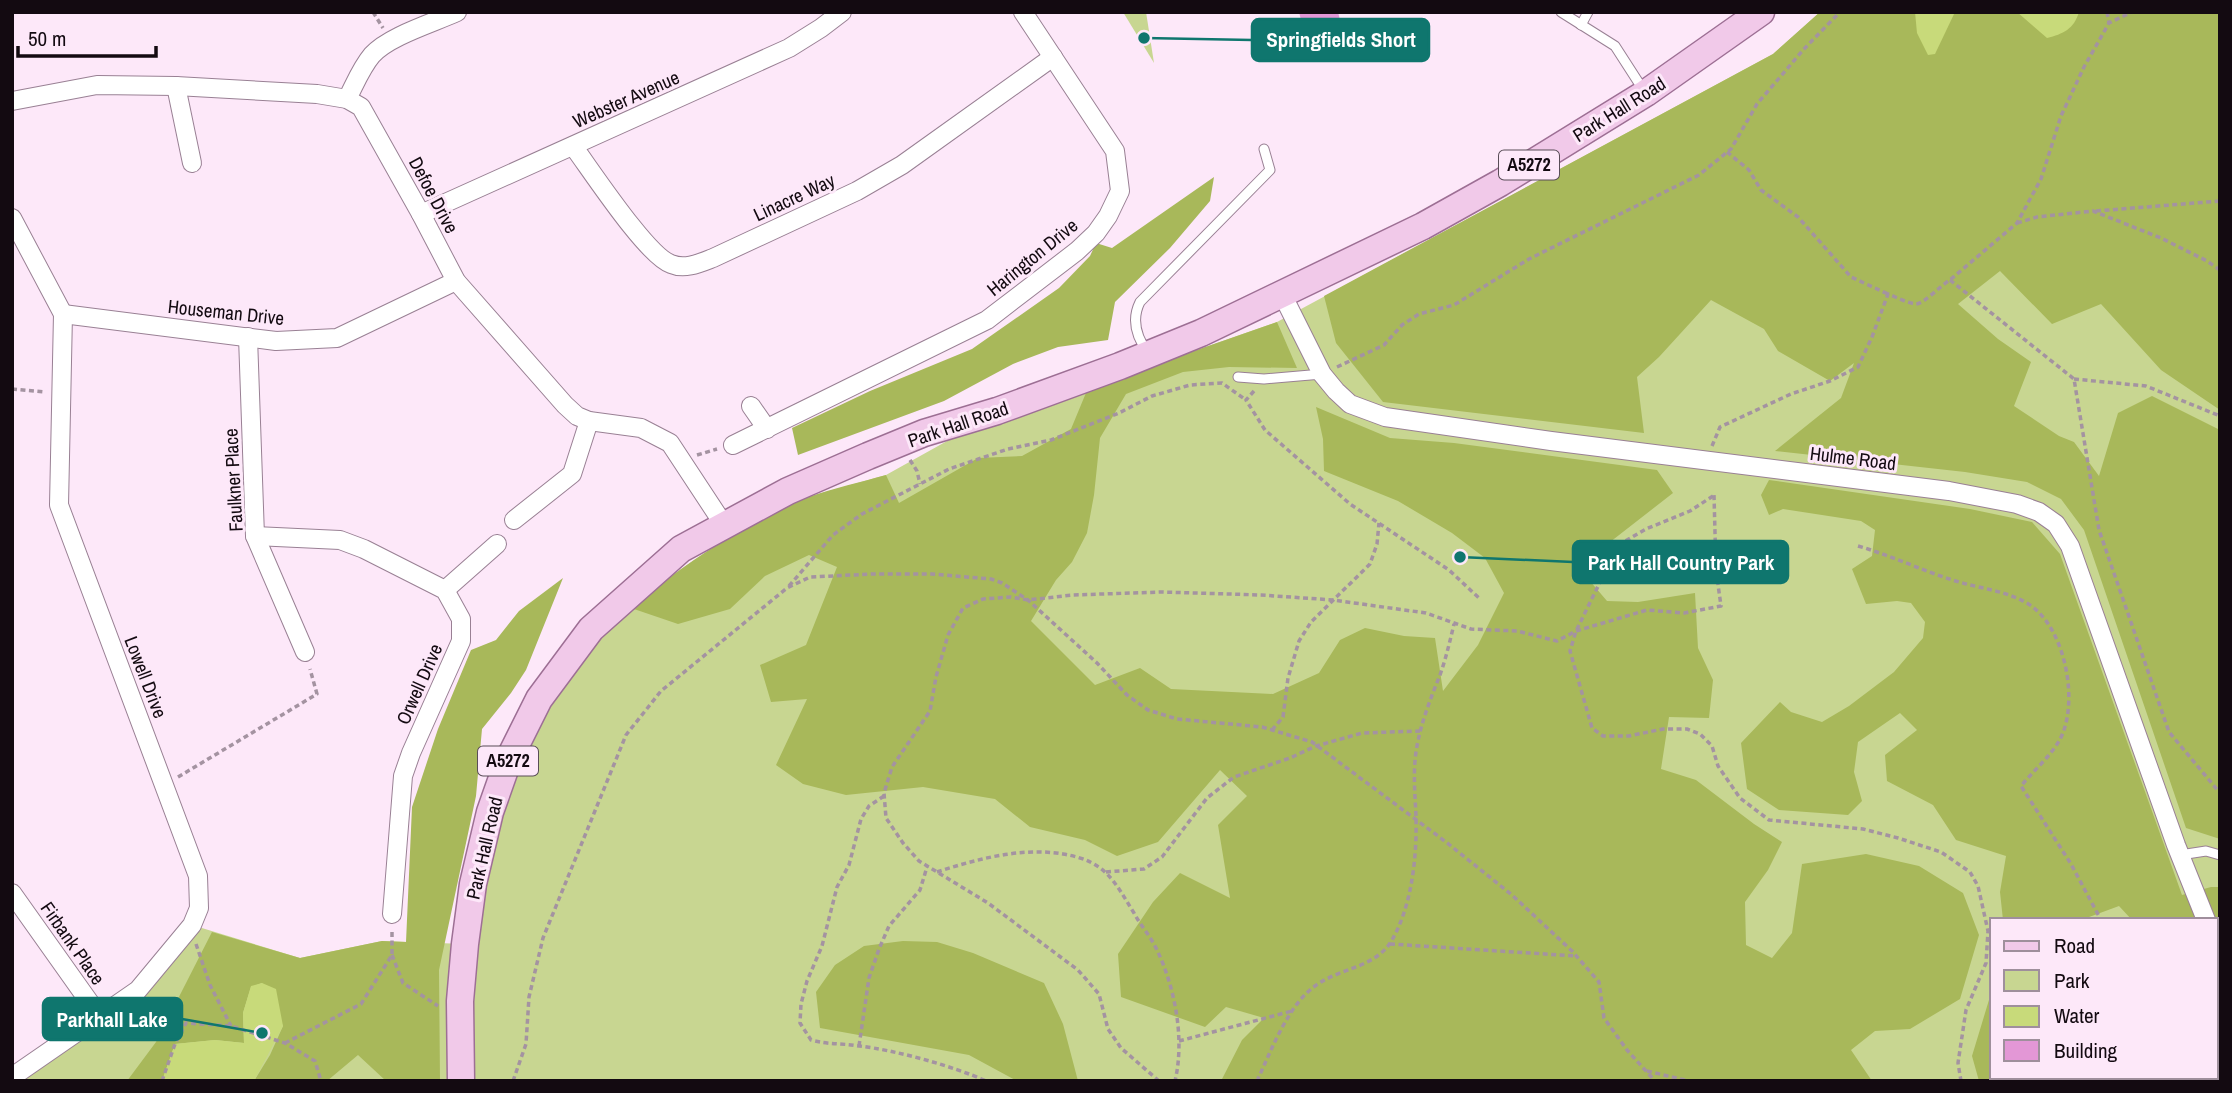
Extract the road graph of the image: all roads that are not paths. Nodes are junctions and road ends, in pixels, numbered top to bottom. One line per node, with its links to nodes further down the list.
1 (457, 12): 11 (street)
2 (842, 12): 13 (street, Webster Avenue)
3 (1023, 12): 8 (street, Harington Drive)
4 (1561, 12): 7 (lane)
5 (1588, 12): 7 (lane)
6 (1761, 12): 10 (main road, Park Hall Road / A5272)
7 (1581, 25): 10 (lane)
8 (1053, 57): 13 (street, Linacre Way); 27 (street, Harington Drive)
9 (176, 86): 11 (street); 12 (street); 15 (street)
10 (1646, 93): 19 (main road, Park Hall Road / A5272)
11 (347, 99): 16 (street, Defoe Drive)
12 (12, 101)
13 (573, 146): 16 (street, Webster Avenue)
14 (1264, 149): 22 (lane)
15 (192, 163)
16 (421, 214): 18 (street, Defoe Drive)
17 (12, 218): 20 (street, Lowell Drive)
18 (456, 281): 21 (street, Houseman Drive); 26 (street, Defoe Drive)
19 (1282, 294): 22 (main road, Park Hall Road / A5272); 23 (street, Hulme Road)
20 (63, 314): 21 (street, Houseman Drive); 40 (street, Lowell Drive)
21 (248, 337): 31 (street, Faulkner Place)
22 (1149, 354): 30 (main road, Park Hall Road / A5272)
23 (1322, 374): 24 (lane); 35 (street, Hulme Road)
24 (1238, 377)
25 (751, 406): 27 (street)
26 (589, 421): 29 (street); 30 (street, Defoe Drive)
27 (767, 429): 28 (street, Harington Drive)
28 (733, 445)
29 (514, 520)
30 (724, 525): 42 (main road, Park Hall Road / A5272)
31 (255, 536): 33 (street); 34 (street, Faulkner Place)
32 (497, 544): 33 (street)
33 (445, 590): 38 (street, Orwell Drive)
34 (305, 652)
35 (2180, 855): 36 (lane); 39 (street, Hulme Road)
36 (2220, 855)
37 (12, 894): 40 (street, Firbank Place)
38 (392, 914)
39 (2205, 918)
40 (100, 1017): 41 (street, Lowell Drive)
41 (12, 1077)
42 (461, 1081)

